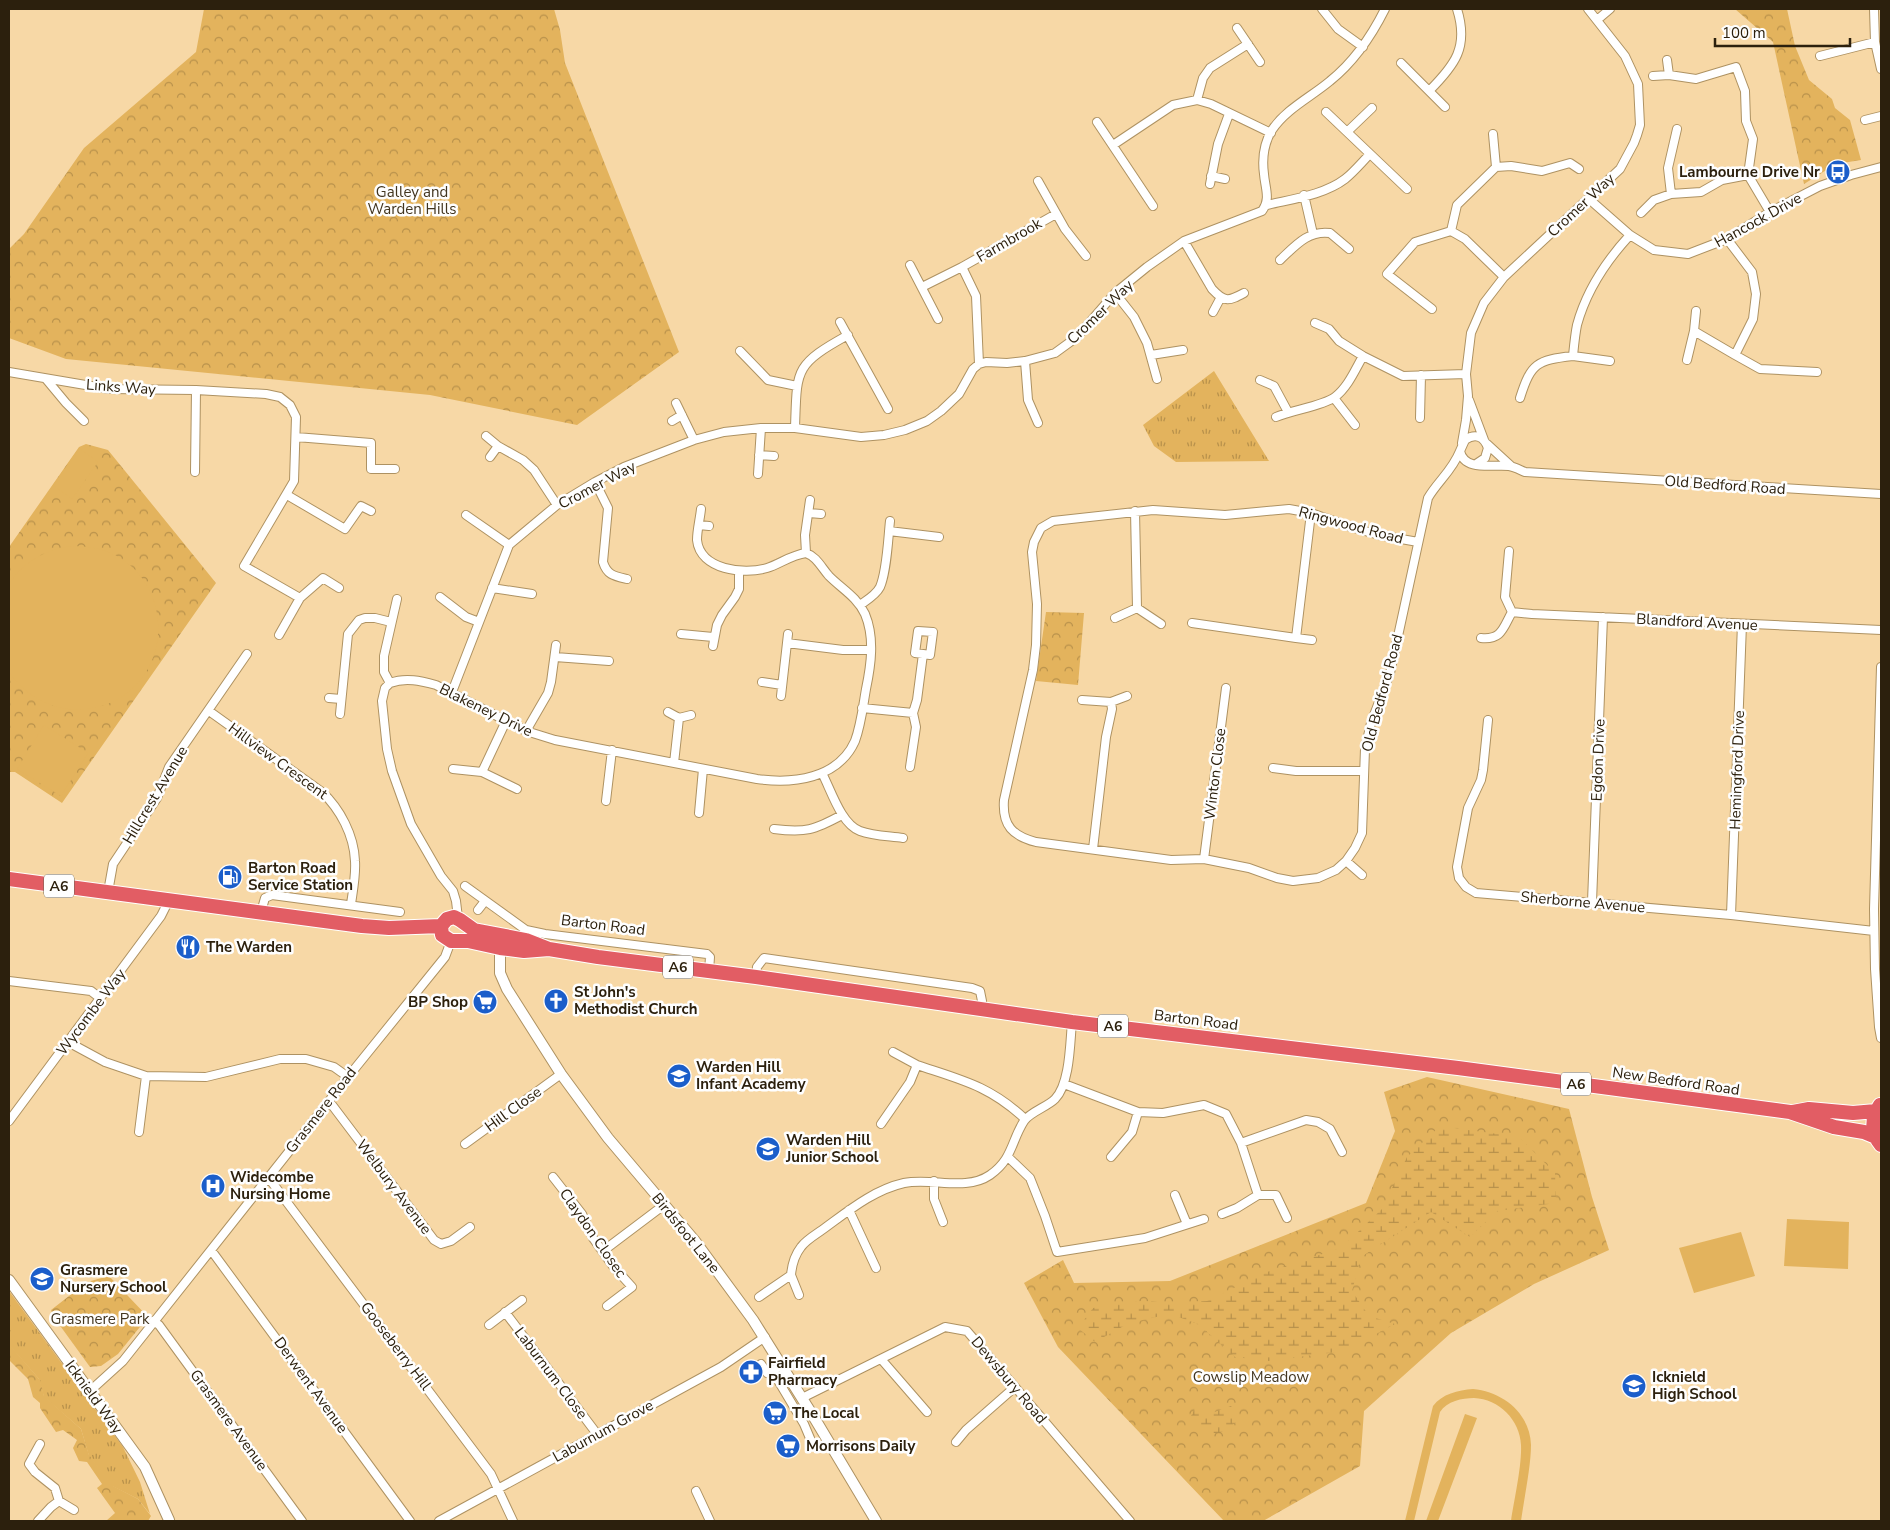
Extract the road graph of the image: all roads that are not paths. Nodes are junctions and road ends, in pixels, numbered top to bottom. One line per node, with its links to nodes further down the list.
1 (1322, 9): 11 (street)
2 (1385, 9): 11 (street)
3 (1457, 9): 19 (street)
4 (1588, 9): 7 (street, Cromer Way)
5 (1610, 9): 7 (street)
6 (1874, 9): 9 (street)
7 (1597, 20): 43 (street, Cromer Way)
8 (1237, 28): 10 (street)
9 (1875, 42): 12 (street); 16 (street)
10 (1248, 44): 14 (street); 20 (street)
11 (1363, 47): 30 (street)
12 (1820, 56)
13 (1667, 60): 17 (street)
14 (1260, 62)
15 (1400, 63): 19 (street)
16 (1881, 69)
17 (1669, 75): 18 (street); 37 (street)
18 (1653, 76)
19 (1429, 91): 21 (street)
20 (1197, 100): 24 (street); 32 (street)
21 (1445, 106)
22 (1372, 108): 29 (street)
23 (1326, 112): 29 (street)
24 (1230, 114): 30 (street); 38 (street)
25 (1881, 116): 26 (street)
26 (1865, 120)
27 (1097, 122): 32 (street)
28 (1677, 129): 41 (street)
29 (1348, 131): 33 (street)
30 (1271, 133): 44 (street)
31 (1493, 134): 34 (street)
32 (1113, 145): 45 (street)
33 (1370, 154): 40 (street); 42 (street, Cromer Way)
34 (1496, 167): 36 (street); 49 (street)
35 (1881, 167): 46 (street, Hancock Drive)
36 (1579, 169)
37 (1748, 175): 41 (street); 46 (street)
38 (1226, 178)
39 (1038, 181): 48 (street, Farmbrook)
40 (1407, 189)
41 (1671, 194): 47 (street)
42 (1304, 196): 44 (street, Cromer Way); 50 (street)
43 (1589, 199): 51 (street, Hancock Drive); 59 (street, Cromer Way)
44 (1267, 205): 53 (street, Cromer Way)
45 (1153, 206)
46 (1770, 212): 52 (street, Hancock Drive)
47 (1641, 213)
48 (1056, 214): 55 (street, Farmbrook); 58 (street, Farmbrook)
49 (1451, 232): 59 (street); 64 (street)
50 (1313, 234): 54 (street); 56 (street)
51 (1630, 236): 52 (street, Hancock Drive); 77 (street)
52 (1727, 239): 75 (street)
53 (1184, 241): 61 (street, Cromer Way); 63 (street)
54 (1349, 248)
55 (1086, 256)
56 (1280, 260)
57 (910, 265): 60 (street)
58 (962, 267): 60 (street, Farmbrook); 81 (street, Farmbrook)
59 (1504, 277): 84 (street, Cromer Way)
60 (922, 287): 67 (street)
61 (1115, 293): 74 (street); 80 (street, Cromer Way)
62 (1244, 293): 63 (street)
63 (1220, 297): 66 (street)
64 (1432, 309)
65 (1696, 311): 70 (street)
66 (1212, 312)
67 (938, 319)
68 (840, 322): 71 (street)
69 (1315, 323): 76 (street)
70 (1694, 331): 75 (street); 78 (street)
71 (848, 335): 89 (street); 95 (street)
72 (1183, 350): 74 (street)
73 (740, 351): 89 (street)
74 (1151, 355): 87 (street)
75 (1735, 355): 83 (street)
76 (1363, 356): 85 (street); 92 (street)
77 (1573, 356): 79 (street); 93 (street)
78 (1687, 360)
79 (1610, 361)
80 (1026, 362): 81 (street, Cromer Way); 102 (street)
81 (979, 364): 105 (street, Cromer Way)
82 (9, 372): 86 (street, Links Way)
83 (1817, 372)
84 (1466, 374): 85 (street); 91 (street, Cromer Way)
85 (1421, 375): 99 (street)
86 (46, 379): 90 (street, Links Way); 100 (street, Links Way)
87 (1157, 379)
88 (1260, 380): 96 (street)
89 (797, 386): 105 (street)
90 (196, 390): 106 (street, Links Way); 119 (street)
91 (1468, 396): 109 (street, Cromer Way); 111 (street, Cromer Way)
92 (1334, 398): 96 (street); 103 (street)
93 (1520, 398)
94 (676, 403): 97 (street)
95 (888, 409)
96 (1288, 412): 98 (street)
97 (682, 415): 101 (street); 108 (street)
98 (1276, 417)
99 (1420, 418)
100 (84, 420)
101 (672, 421)
102 (1038, 423)
103 (1355, 425)
104 (761, 428): 105 (street, Cromer Way); 108 (street, Cromer Way); 112 (street)
105 (795, 428)
106 (296, 436): 117 (street); 123 (street, Links Way)
107 (486, 436): 110 (street)
108 (694, 440): 121 (street, Cromer Way)
109 (1485, 442): 111 (street); 115 (street); 116 (street, Old Bedford Road)
110 (498, 446): 114 (street); 125 (street)
111 (1461, 447): 115 (street); 118 (street, Old Bedford Road)
112 (759, 456): 113 (street); 120 (street)
113 (774, 456)
114 (490, 457)
115 (1474, 464): 116 (street, Old Bedford Road); 118 (street, Old Bedford Road)
116 (1511, 466): 122 (street, Old Bedford Road)
117 (395, 469)
118 (1450, 471): 138 (street, Old Bedford Road)
119 (195, 472)
120 (758, 474)
121 (595, 482): 125 (street, Cromer Way); 143 (street)
122 (1881, 494)
123 (287, 495): 127 (street); 148 (street, Links Way)
124 (810, 500): 129 (street)
125 (557, 505): 139 (street, Cromer Way)
126 (701, 509): 134 (street)
127 (371, 511)
128 (1135, 511): 130 (street, Ringwood Road); 151 (street); 155 (street, Ringwood Road)
129 (809, 513): 131 (street); 141 (street)
130 (1311, 513): 138 (street, Ringwood Road); 166 (street)
131 (821, 514)
132 (466, 515): 139 (street)
133 (890, 521): 136 (street)
134 (699, 525): 135 (street); 142 (street)
135 (709, 526)
136 (889, 531): 137 (street); 150 (street)
137 (939, 537)
138 (1418, 542): 205 (street, Old Bedford Road)
139 (509, 545): 145 (street, Cromer Way)
140 (1509, 551): 152 (street)
141 (806, 552): 142 (street); 150 (street, Blakeney Drive)
142 (739, 571): 165 (street)
143 (627, 579)
144 (339, 588): 148 (street)
145 (492, 588): 146 (street); 157 (street, Cromer Way)
146 (532, 594)
147 (440, 597): 157 (street)
148 (300, 598): 164 (street)
149 (397, 598): 156 (street)
150 (860, 605): 172 (street, Blakeney Drive)
151 (1137, 608): 154 (street); 159 (street)
152 (1512, 612): 153 (street, Blandford Avenue); 167 (street)
153 (1603, 617): 160 (street, Blandford Avenue); 224 (street, Egdon Drive)
154 (1115, 618)
155 (1037, 619): 214 (street, Old Bedford Road)
156 (391, 622): 179 (street); 186 (street)
157 (479, 622): 182 (street, Cromer Way)
158 (1192, 623): 166 (street)
159 (1161, 624)
160 (1742, 624): 161 (street, Blandford Avenue); 229 (street, Hemingford Drive)
161 (1881, 630)
162 (681, 634): 165 (street)
163 (788, 634): 169 (street)
164 (279, 635)
165 (713, 637): 171 (street)
166 (1296, 638): 168 (street)
167 (1481, 638)
168 (1312, 640)
169 (787, 643): 172 (street); 180 (street)
170 (556, 645): 175 (street)
171 (713, 646)
172 (871, 650): 189 (street, Blakeney Drive)
173 (247, 654): 190 (street, Hillcrest Avenue)
174 (923, 654): 192 (street)
175 (555, 657): 176 (street); 198 (street)
176 (609, 661)
177 (1881, 667): 217 (street)
178 (762, 682): 180 (street)
179 (390, 683): 182 (street, Blakeney Drive); 230 (street)
180 (782, 685): 183 (street)
181 (1226, 688): 215 (street, Winton Close)
182 (452, 692): 197 (street, Blakeney Drive)
183 (781, 696)
184 (1127, 696): 188 (street)
185 (329, 698): 186 (street)
186 (341, 699): 193 (street)
187 (1082, 700): 188 (street)
188 (1111, 702): 214 (street)
189 (862, 708): 192 (street); 207 (street, Blakeney Drive)
190 (209, 711): 221 (street, Hillcrest Avenue); 225 (street, Hillview Crescent)
191 (668, 712): 195 (street)
192 (913, 713): 201 (street)
193 (340, 714)
194 (691, 715): 195 (street)
195 (679, 718): 200 (street)
196 (1488, 720): 224 (street, Sherborne Avenue)
197 (506, 721): 198 (street, Blakeney Drive); 206 (street)
198 (526, 731): 199 (street, Blakeney Drive)
199 (612, 750): 200 (street, Blakeney Drive); 209 (street)
200 (674, 763): 204 (street, Blakeney Drive)
201 (910, 767)
202 (1272, 768): 205 (street)
203 (453, 769): 206 (street)
204 (703, 769): 207 (street, Blakeney Drive); 210 (street)
205 (1364, 771): 216 (street, Old Bedford Road)
206 (482, 772): 208 (street)
207 (822, 773): 211 (street)
208 (518, 789)
209 (606, 801)
210 (698, 813)
211 (842, 814): 212 (street); 213 (street)
212 (774, 829)
213 (903, 838)
214 (1093, 849): 215 (street, Old Bedford Road)
215 (1204, 859): 216 (street, Old Bedford Road)
216 (1346, 861): 218 (street)
217 (1878, 871): 232 (street)
218 (1362, 875)
219 (9, 879): 221 (highway, A6)
220 (465, 886): 223 (street, Barton Road)
221 (108, 892): 222 (highway, A6)
222 (169, 900): 227 (highway, A6); 241 (street, Wycombe Way)
223 (485, 900): 226 (street); 237 (street, Barton Road)
224 (1592, 902): 229 (street, Sherborne Avenue)
225 (350, 904): 227 (street); 228 (street)
226 (478, 910)
227 (261, 912): 231 (highway, A6)
228 (400, 912)
229 (1731, 915): 232 (street, Sherborne Avenue)
230 (460, 920): 231 (highway); 233 (highway); 235 (highway, Barton Road / A6)
231 (441, 926): 233 (highway)
232 (1874, 931): 244 (street)
233 (455, 941): 234 (highway, Barton Road / A6); 251 (street, Grasmere Road)
234 (500, 948): 235 (highway, Barton Road / A6); 249 (street, Birdsfoot Lane)
235 (549, 949): 237 (highway, Barton Road / A6)
236 (826, 968): 238 (street); 240 (street); 242 (street)
237 (709, 972): 238 (highway, Barton Road / A6)
238 (756, 977): 240 (highway, Barton Road / A6)
239 (9, 981): 241 (street)
240 (824, 986): 242 (highway, Barton Road / A6)
241 (100, 998): 245 (street, Wycombe Way)
242 (981, 1009): 243 (highway, Barton Road / A6)
243 (1072, 1022): 247 (highway, Barton Road / A6); 252 (street)
244 (1881, 1038)
245 (68, 1042): 250 (street); 258 (street, Wycombe Way)
246 (893, 1052): 248 (street)
247 (1408, 1062): 256 (highway, New Bedford Road / A6)
248 (917, 1065): 257 (street); 259 (street)
249 (561, 1074): 263 (street, Hill Close); 272 (street, Birdsfoot Lane)
250 (146, 1076): 251 (street); 260 (street)
251 (348, 1077): 253 (street, Grasmere Road)
252 (1064, 1084): 255 (street); 257 (street)
253 (329, 1101): 267 (street, Grasmere Road); 279 (street, Welbury Avenue)
254 (1880, 1105): 256 (highway, New Bedford Road / A6); 261 (highway, A6)
255 (1138, 1112): 262 (street); 266 (street)
256 (1790, 1112): 261 (highway, New Bedford Road / A6)
257 (1025, 1119): 265 (street)
258 (9, 1121)
259 (881, 1124)
260 (139, 1132)
261 (1878, 1141)
262 (1241, 1143): 264 (street); 271 (street)
263 (465, 1144)
264 (1342, 1152)
265 (1008, 1157): 269 (street); 278 (street)
266 (1111, 1157)
267 (268, 1177): 280 (street, Grasmere Road); 307 (street, Gooseberry Hill)
268 (553, 1177): 281 (street, Claydon Closec)
269 (934, 1181): 273 (street); 277 (street)
270 (1175, 1195): 278 (street)
271 (1258, 1195): 274 (street); 275 (street)
272 (664, 1205): 281 (street); 292 (street, Birdsfoot Lane)
273 (849, 1210): 282 (street); 283 (street)
274 (1222, 1214)
275 (1287, 1218)
276 (1204, 1219): 278 (street)
277 (943, 1222)
278 (1187, 1224)
279 (470, 1228)
280 (211, 1250): 290 (street, Grasmere Road); 314 (street, Derwent Avenue)
281 (603, 1251): 288 (street, Claydon Closec)
282 (876, 1268)
283 (791, 1275): 285 (street); 286 (street)
284 (9, 1280): 298 (street, Icknield Way)
285 (799, 1295)
286 (760, 1297)
287 (522, 1300): 289 (street, Laburnum Close)
288 (607, 1306)
289 (505, 1312): 291 (street, Laburnum Close); 303 (street, Laburnum Close)
290 (153, 1321): 298 (street, Grasmere Road); 313 (street, Grasmere Avenue)
291 (489, 1325)
292 (765, 1337): 295 (street, Birdsfoot Lane); 303 (street, Laburnum Grove)
293 (881, 1359): 297 (street, Dewsbury Road); 299 (street, Dewsbury Road); 300 (street)
294 (761, 1364): 296 (street)
295 (782, 1365): 296 (street); 299 (street, Birdsfoot Lane)
296 (773, 1372): 302 (street)
297 (1015, 1387): 304 (street); 319 (street, Dewsbury Road)
298 (91, 1390): 312 (street, Icknield Way)
299 (802, 1398): 301 (street, Birdsfoot Lane)
300 (927, 1412)
301 (816, 1419): 302 (street); 318 (street, Birdsfoot Lane)
302 (804, 1424): 306 (street)
303 (597, 1434): 307 (street, Laburnum Grove)
304 (956, 1442)
305 (40, 1444): 309 (street)
306 (812, 1444)
307 (498, 1488): 315 (street, Laburnum Grove); 316 (street, Gooseberry Hill)
308 (696, 1491): 317 (street)
309 (59, 1501): 310 (street); 311 (street)
310 (74, 1510)
311 (38, 1521)
312 (172, 1521)
313 (302, 1521)
314 (410, 1521)
315 (439, 1521)
316 (513, 1521)
317 (710, 1521)
318 (876, 1521)
319 (1128, 1521)

